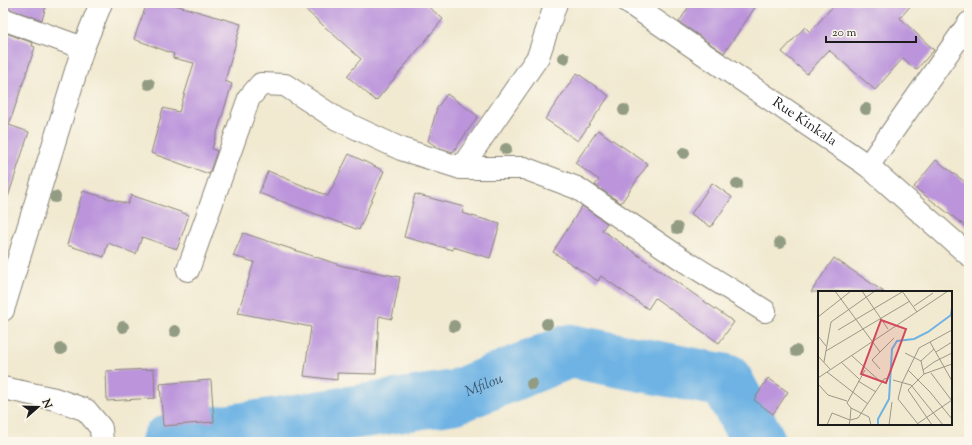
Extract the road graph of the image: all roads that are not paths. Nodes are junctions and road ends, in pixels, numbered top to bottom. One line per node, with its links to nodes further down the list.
1 (102, 3): 6 (street)
2 (556, 3): 8 (street)
3 (629, 3): 7 (street, Rue Kinkala)
4 (3, 19): 6 (street)
5 (969, 23): 7 (street)
6 (83, 48): 11 (street)
7 (868, 166): 9 (street, Rue Kinkala)
8 (461, 168): 10 (street); 12 (street)
9 (969, 255)
10 (188, 270)
11 (3, 310)
12 (765, 312)
13 (3, 388): 14 (street)
14 (102, 442)

